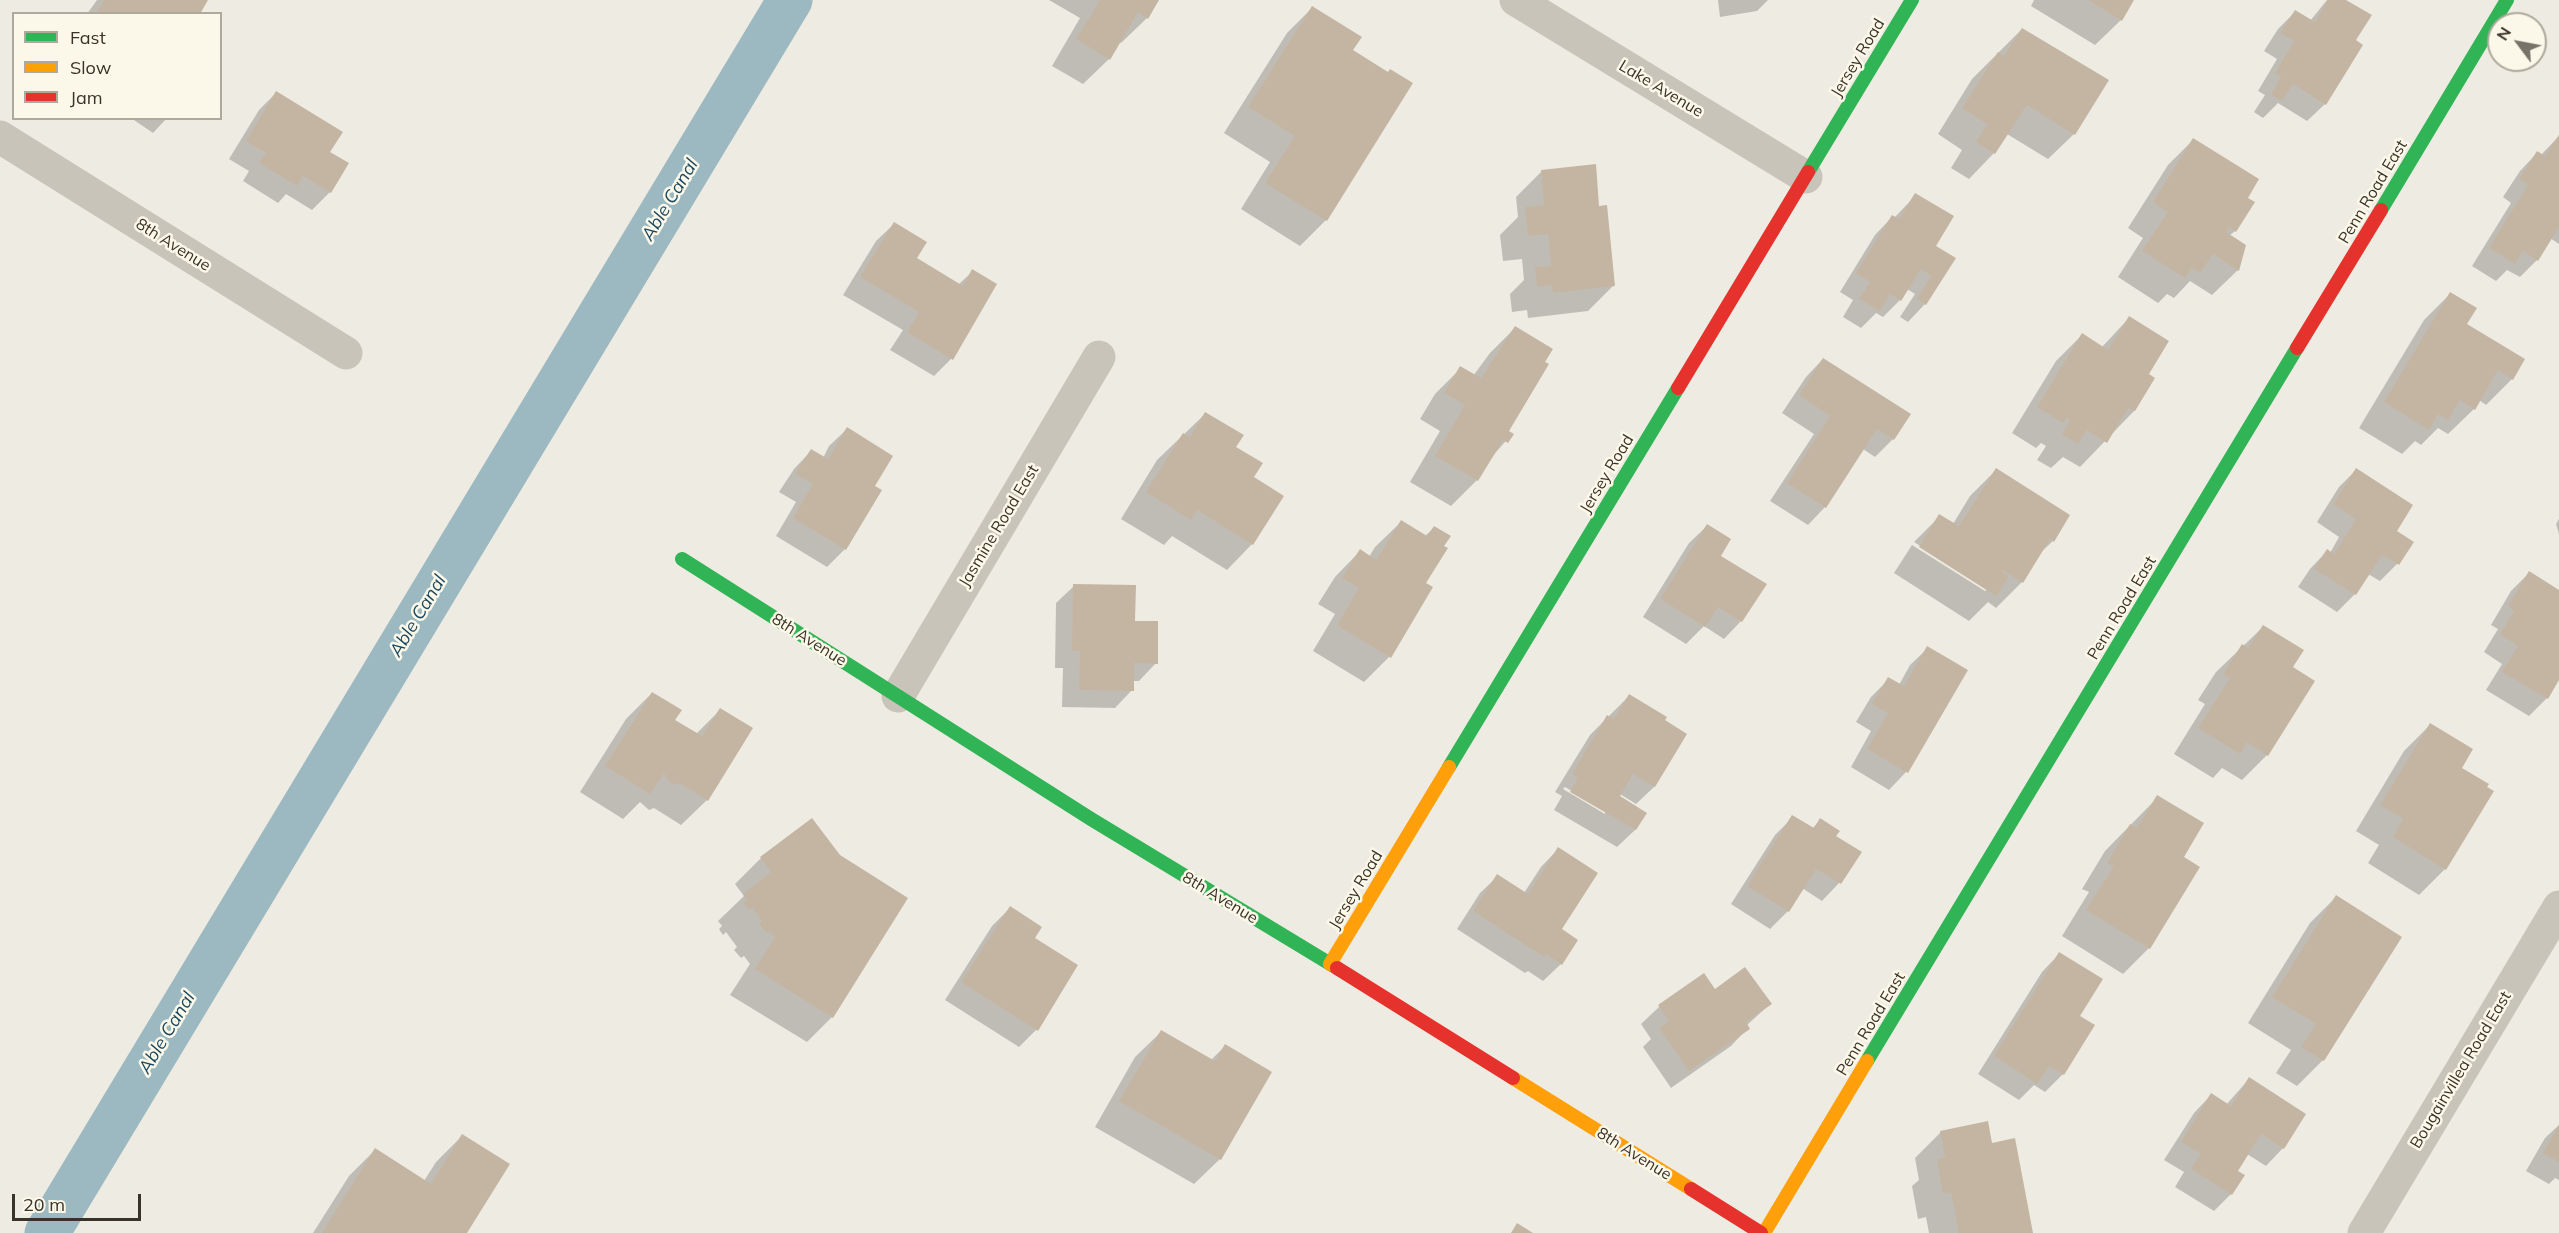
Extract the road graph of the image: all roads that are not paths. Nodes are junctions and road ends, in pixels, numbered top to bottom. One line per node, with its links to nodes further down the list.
1 (1516, 0): 5 (street, Lake Avenue)
2 (1912, 0): 5 (street, Jersey Road)
3 (2507, 0): 12 (street, Penn Road East)
4 (0, 137): 6 (street, 8th Avenue)
5 (1806, 177): 11 (street, Jersey Road)
6 (346, 352)
7 (1099, 357): 9 (street, Jasmine Road East)
8 (682, 559): 9 (street, 8th Avenue)
9 (898, 696): 11 (street, 8th Avenue)
10 (2559, 907): 13 (street, Bougainvillea Road East)
11 (1330, 964): 12 (street, 8th Avenue)
12 (1762, 1233)
13 (2364, 1233)

